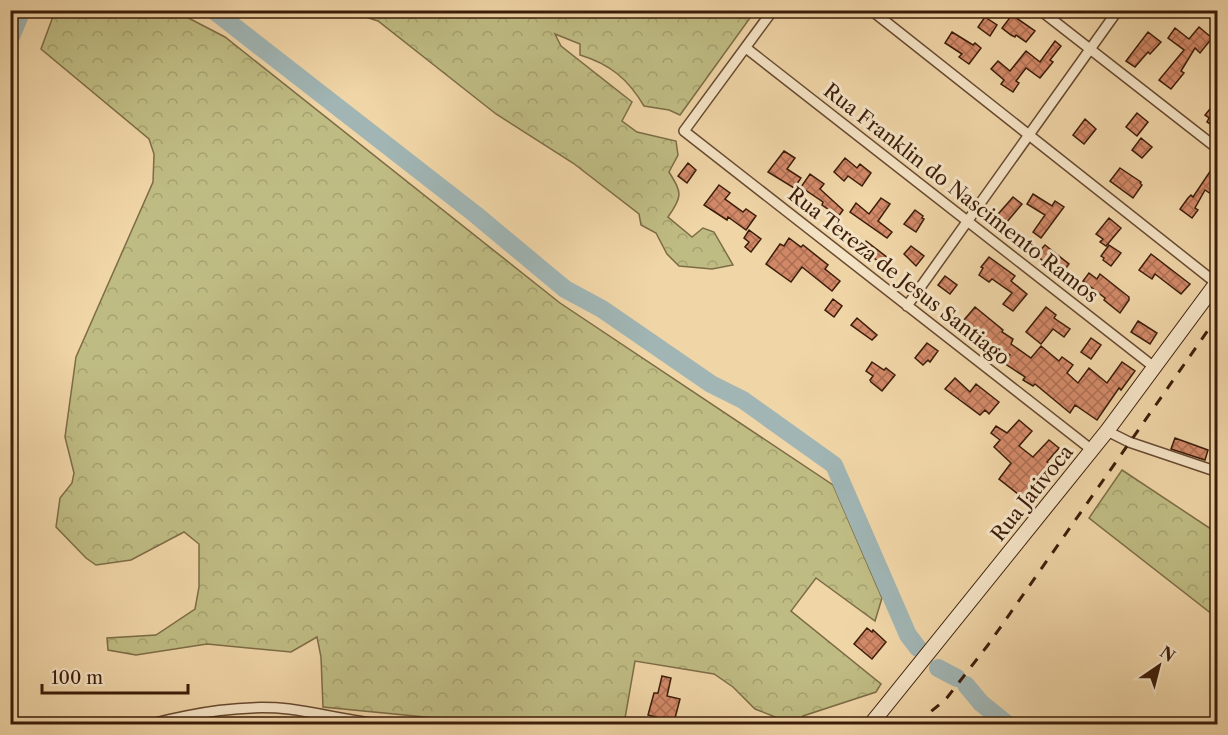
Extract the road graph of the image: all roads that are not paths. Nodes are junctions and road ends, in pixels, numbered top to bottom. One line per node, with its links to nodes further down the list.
1 (773, 10): 7 (street)
2 (871, 10): 9 (street)
3 (1040, 10): 8 (street)
4 (1118, 10): 8 (street)
5 (1208, 10): 6 (street)
6 (1218, 18)
7 (746, 48): 11 (street, Rua Franklin do Nascimento Ramos); 13 (street, Rua Tereza de Jesus Santiago)
8 (1090, 50): 9 (street); 10 (street)
9 (1029, 135): 11 (street); 12 (street)
10 (1218, 149)
11 (968, 221): 13 (street); 14 (street, Rua Franklin do Nascimento Ramos)
12 (1217, 282): 14 (street, Rua Jativoca)
13 (907, 306): 16 (street, Rua Tereza de Jesus Santiago)
14 (1154, 367): 15 (street, Rua Jativoca)
15 (1107, 431): 16 (street, Rua Jativoca); 17 (street)
16 (1092, 450): 20 (street, Rua Jativoca)
17 (1218, 472)
18 (151, 724): 19 (street)
19 (380, 724)
20 (871, 724)

